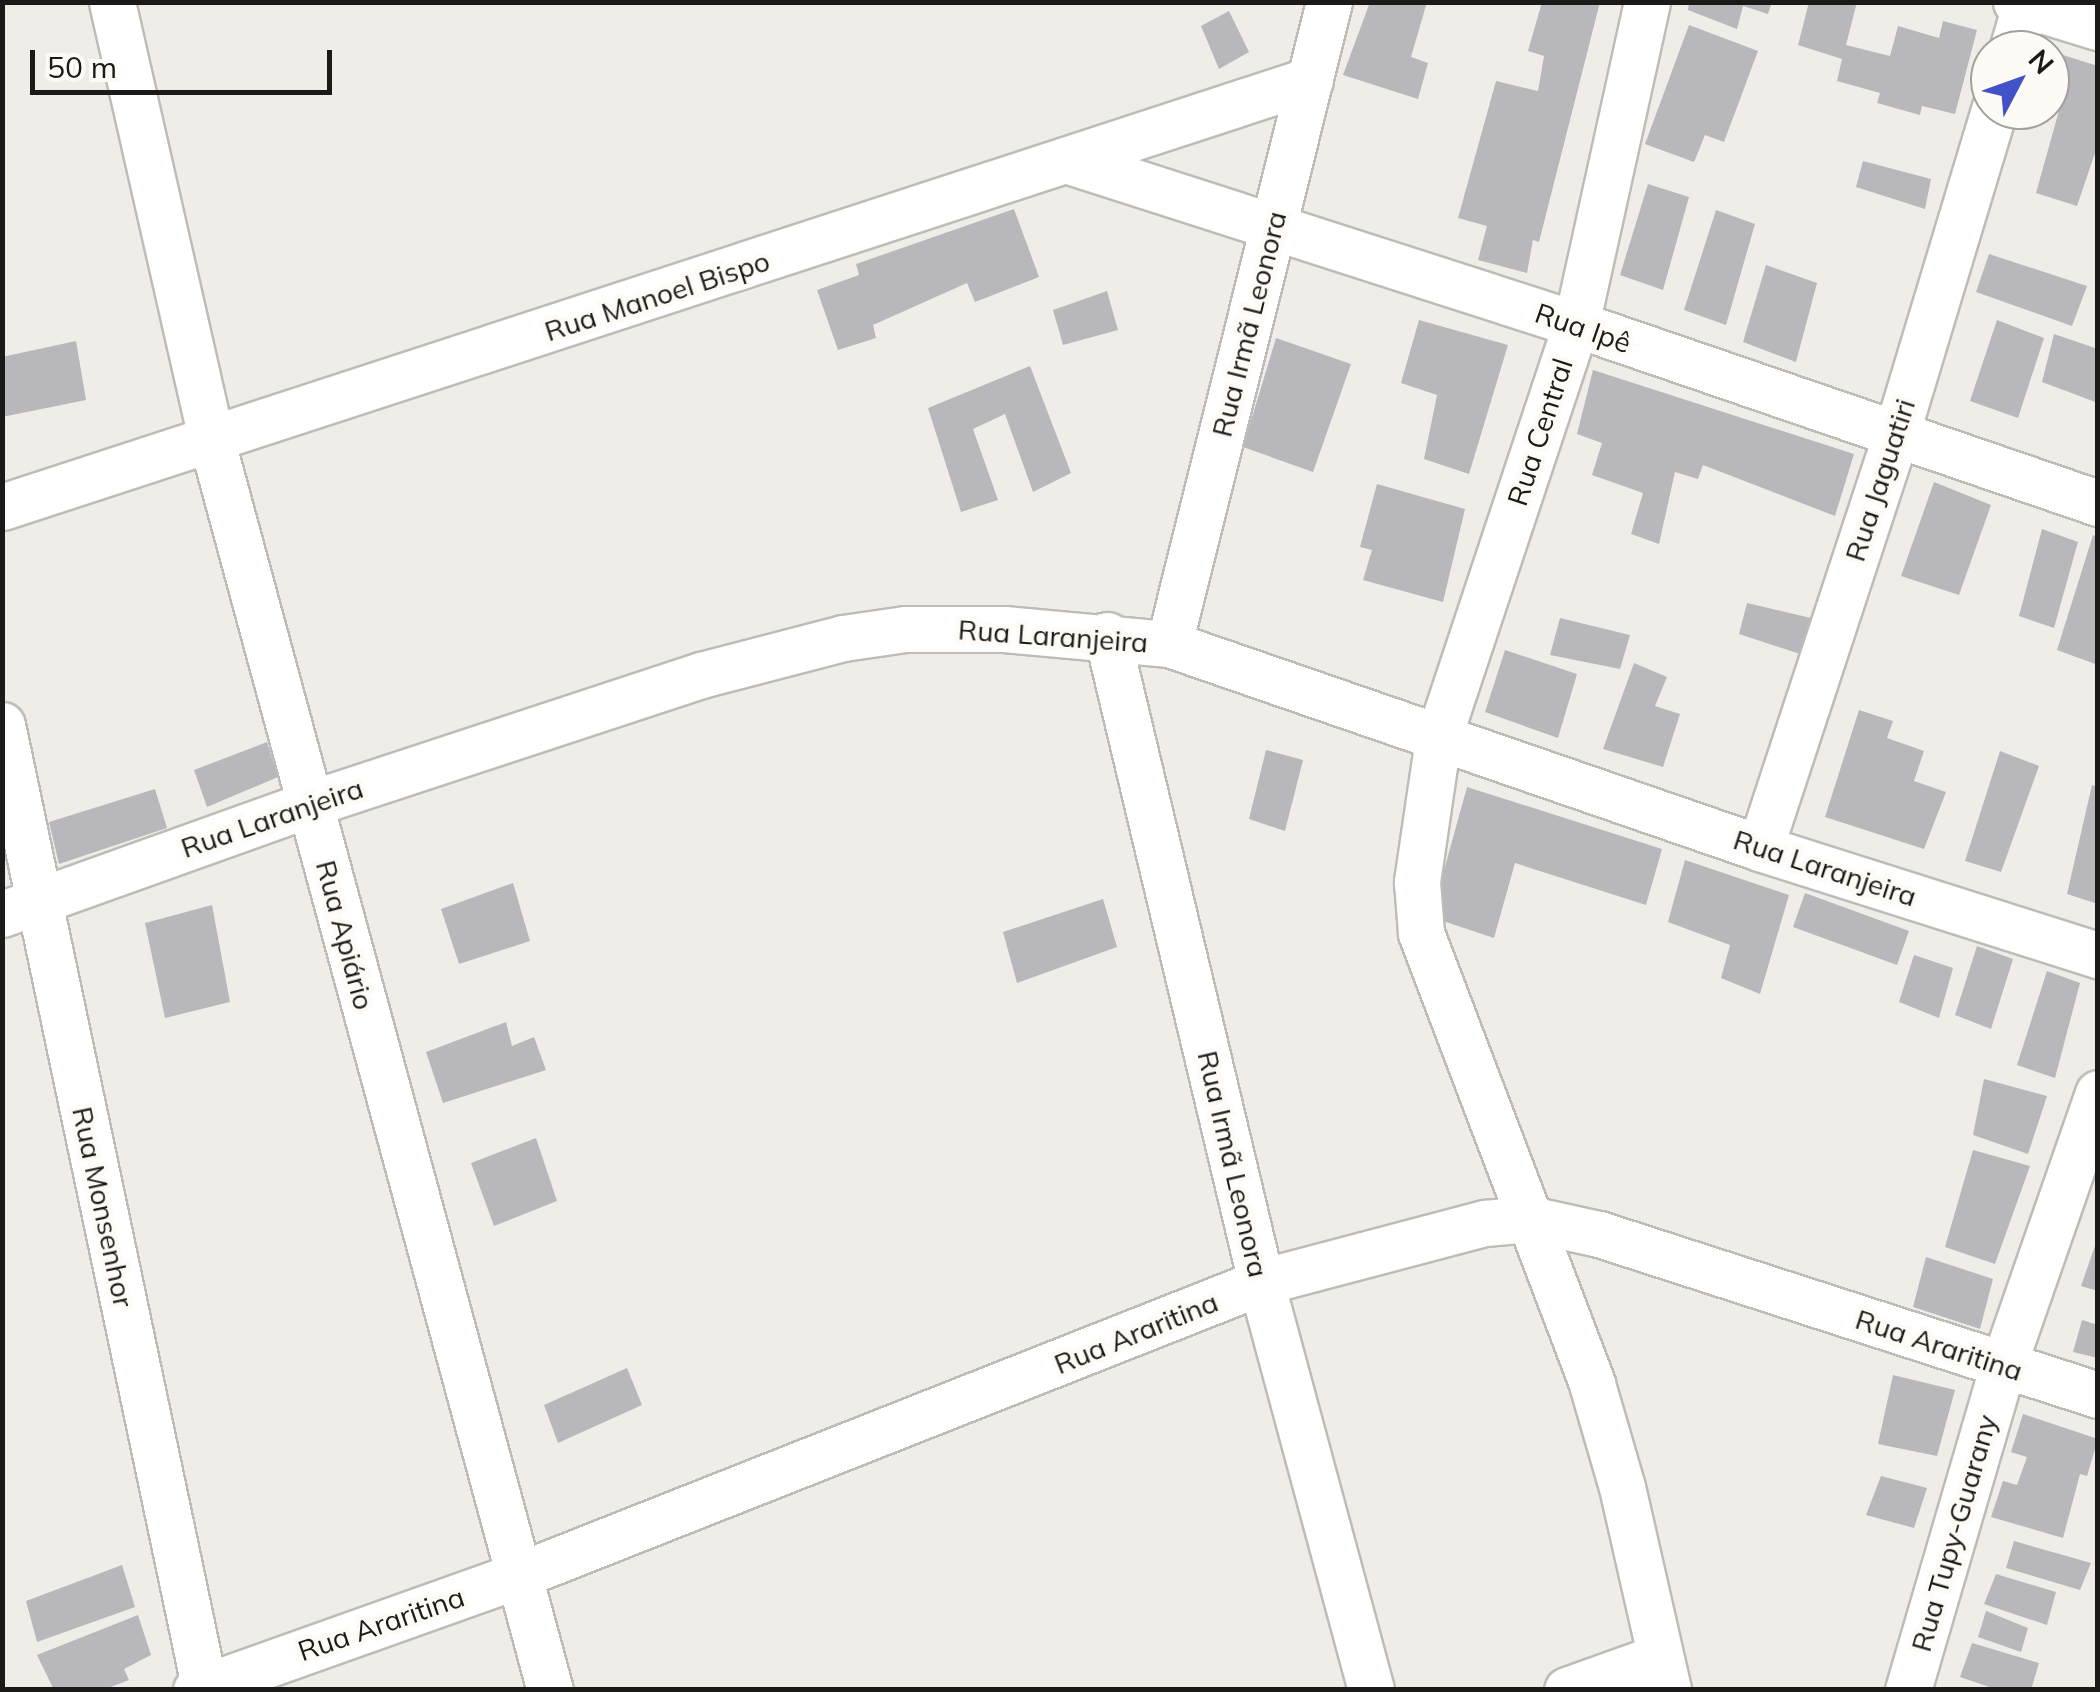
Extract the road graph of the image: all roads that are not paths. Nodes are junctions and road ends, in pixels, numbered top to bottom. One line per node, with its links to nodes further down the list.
1 (112, 2): 13 (street, Rua Apiário)
2 (1329, 2): 7 (street, Rua Irmã Leonora)
3 (1648, 2): 11 (street, Rua Central)
4 (2022, 3): 5 (street); 6 (street)
5 (2098, 27)
6 (2016, 30)
7 (1310, 80): 9 (street, Rua Manoel Bispo); 10 (street, Rua Irmã Leonora)
8 (1988, 130): 12 (street, Rua Jaguatiri)
9 (1066, 160): 10 (street, Rua Ipê); 13 (street, Rua Manoel Bispo)
10 (1274, 226): 11 (street, Rua Ipê); 17 (street, Rua Irmã Leonora)
11 (1576, 324): 12 (street, Rua Ipê); 19 (street, Rua Central)
12 (1895, 438): 14 (street, Rua Ipê); 21 (street, Rua Jaguatiri)
13 (212, 442): 15 (street, Rua Manoel Bispo); 20 (street, Rua Apiário)
14 (2098, 503)
15 (2, 508)
16 (1107, 636): 17 (street, Rua Laranjeira); 20 (street, Rua Laranjeira); 26 (street, Rua Irmã Leonora)
17 (1169, 644): 19 (street, Rua Laranjeira)
18 (2, 725): 22 (street, Rua Monsenhor)
19 (1438, 739): 21 (street, Rua Laranjeira); 25 (street, Rua Central)
20 (310, 804): 22 (street, Rua Laranjeira); 29 (street, Rua Apiário)
21 (1760, 848): 23 (street, Rua Laranjeira)
22 (21, 907): 31 (street, Rua Monsenhor)
23 (2098, 955)
24 (2098, 1094): 27 (street, Rua Tupy-Guarany)
25 (1530, 1219): 26 (street, Rua Araritina); 27 (street, Rua Araritina); 30 (street, Rua Central)
26 (1261, 1282): 29 (street, Rua Araritina); 33 (street, Rua Irmã Leonora)
27 (2002, 1366): 28 (street, Rua Araritina); 35 (street, Rua Tupy-Guarany)
28 (2098, 1395)
29 (517, 1576): 31 (street, Rua Araritina); 32 (street, Rua Apiário)
30 (1663, 1673): 34 (street)
31 (201, 1688)
32 (550, 1690)
33 (1371, 1690)
34 (1567, 1690)
35 (1908, 1690)

